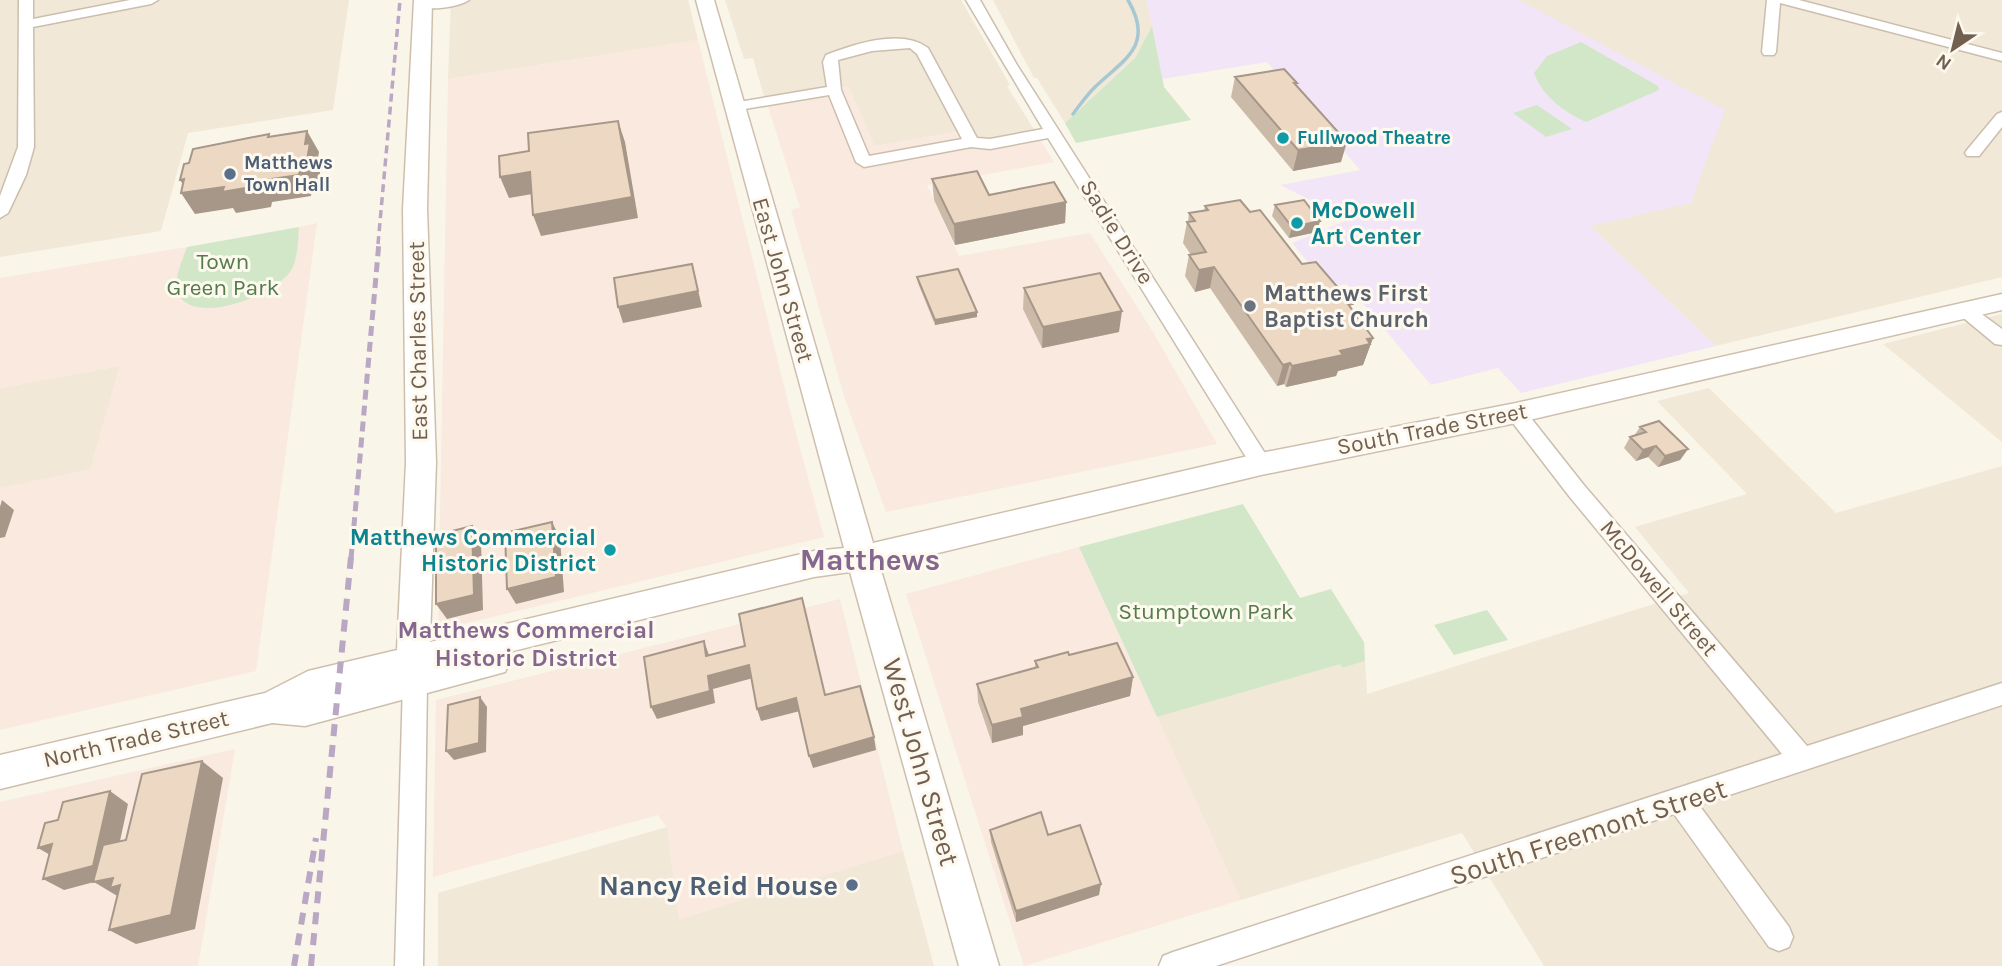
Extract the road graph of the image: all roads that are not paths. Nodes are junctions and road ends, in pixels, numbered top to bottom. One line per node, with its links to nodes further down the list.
1 (26, 0): 9 (street)
2 (151, 0): 9 (street)
3 (462, 0): 7 (street)
4 (973, 0): 15 (street, Sadie Drive)
5 (1774, 0): 10 (street)
6 (1783, 0): 11 (street)
7 (423, 3): 25 (main road, East Charles Street)
8 (707, 6): 13 (main road, East John Street)
9 (27, 24): 18 (street)
10 (1769, 52)
11 (2002, 57)
12 (834, 90): 13 (street); 16 (street); 16 (street)
13 (733, 107): 24 (main road, East John Street)
14 (2002, 117): 17 (street)
15 (1054, 132): 16 (street); 23 (street, Sadie Drive)
16 (971, 142)
17 (1973, 153)
18 (0, 213)
19 (2002, 302): 20 (main road, South Trade Street)
20 (1966, 311): 21 (street); 22 (main road, South Trade Street)
21 (2002, 339)
22 (1516, 413): 23 (main road, South Trade Street); 27 (street, McDowell Street)
23 (1261, 464): 24 (main road, South Trade Street)
24 (863, 558): 25 (main road, North Trade Street); 32 (main road, West John Street)
25 (415, 671): 28 (main road, North Trade Street); 31 (street)
26 (2002, 694): 27 (street, South Freemont Street)
27 (1804, 761): 29 (street, South Freemont Street)
28 (0, 772)
29 (1681, 802): 30 (street); 33 (street, South Freemont Street)
30 (1779, 937)
31 (410, 966)
32 (979, 966)
33 (1173, 966)

